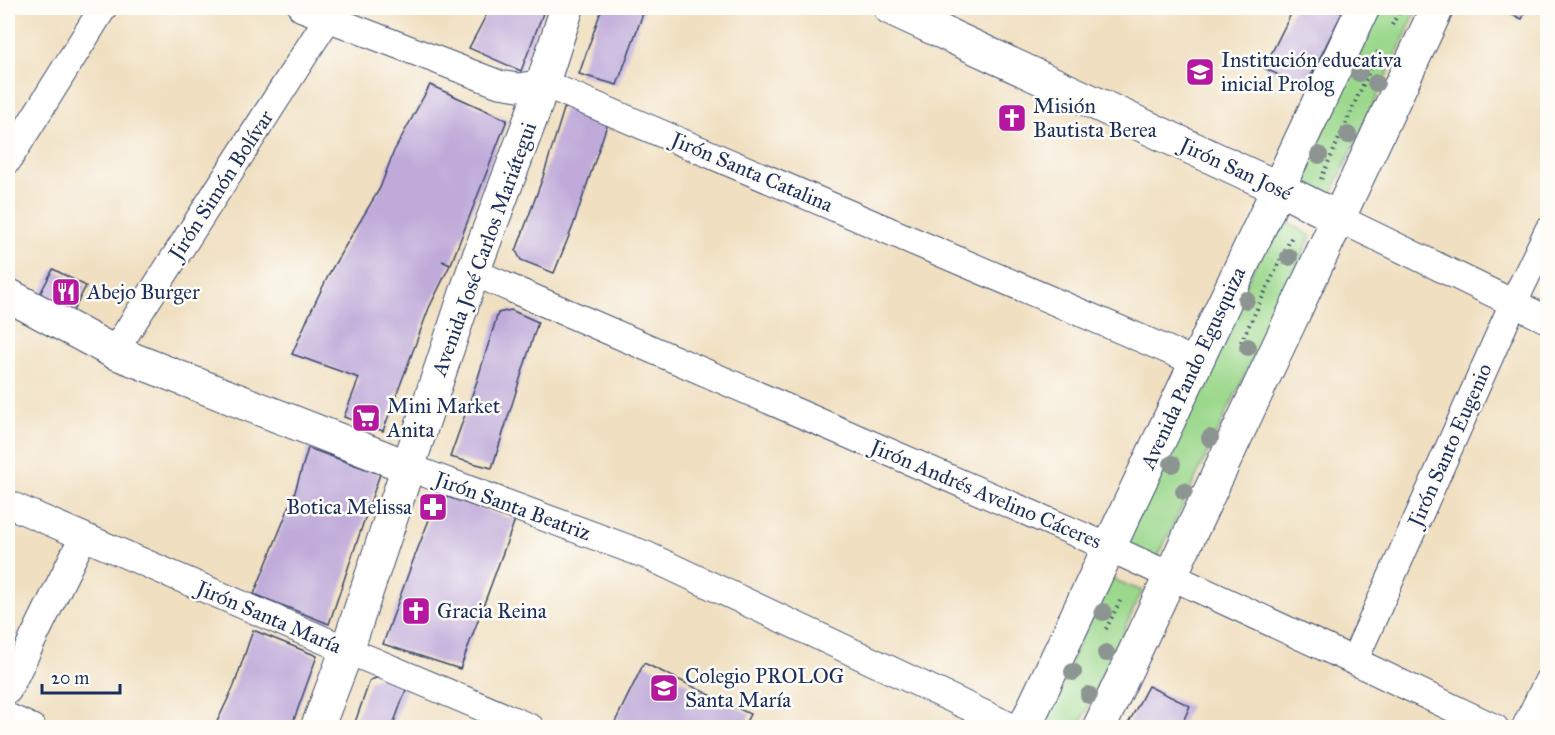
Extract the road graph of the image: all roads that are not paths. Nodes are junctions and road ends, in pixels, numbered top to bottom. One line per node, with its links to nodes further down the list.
1 (103, 8): 9 (street)
2 (302, 8): 7 (street, Jirón Santa Catalina)
3 (567, 8): 8 (street, Avenida José Carlos Mariátegui)
4 (890, 8): 10 (street, Jirón San José)
5 (1363, 8): 10 (street, Avenida Pando Egusquiza)
6 (1437, 8): 11 (street)
7 (328, 18): 8 (street, Jirón Santa Catalina); 17 (street, Jirón Simón Bolívar)
8 (543, 83): 13 (street, Avenida José Carlos Mariátegui); 18 (street, Jirón Santa Catalina)
9 (8, 160)
10 (1278, 188): 11 (street, Jirón San José); 18 (street, Avenida Pando Egusquiza)
11 (1338, 218): 15 (street, Jirón San José); 23 (street)
12 (1548, 231): 15 (street, Jirón Santo Eugenio)
13 (473, 272): 19 (street, Avenida José Carlos Mariátegui); 22 (street, Jirón Andrés Avelino Cáceres)
14 (8, 295): 17 (street, Jirón Santa Beatriz)
15 (1513, 304): 16 (street, Jirón San José); 25 (street, Jirón Santo Eugenio)
16 (1548, 320)
17 (114, 352): 19 (street, Jirón Santa Beatriz)
18 (1196, 362): 22 (street, Avenida Pando Egusquiza)
19 (408, 467): 24 (street, Avenida José Carlos Mariátegui); 32 (street, Jirón Santa Beatriz)
20 (8, 504): 21 (street, Jirón Santa María)
21 (83, 537): 24 (street, Jirón Santa María); 27 (street)
22 (1108, 548): 23 (street, Jirón Andrés Avelino Cáceres); 33 (street, Avenida Pando Egusquiza)
23 (1170, 577): 25 (street, Jirón Andrés Avelino Cáceres); 34 (street)
24 (347, 650): 30 (street, Avenida José Carlos Mariátegui); 31 (street, Jirón Santa María)
25 (1354, 661): 35 (street, Jirón Andrés Avelino Cáceres)
26 (1548, 681): 36 (street)
27 (8, 690)
28 (8, 717): 29 (street)
29 (32, 728)
30 (317, 728)
31 (531, 728)
32 (1014, 728)
33 (1024, 728)
34 (1099, 728)
35 (1495, 728)
36 (1525, 728)

